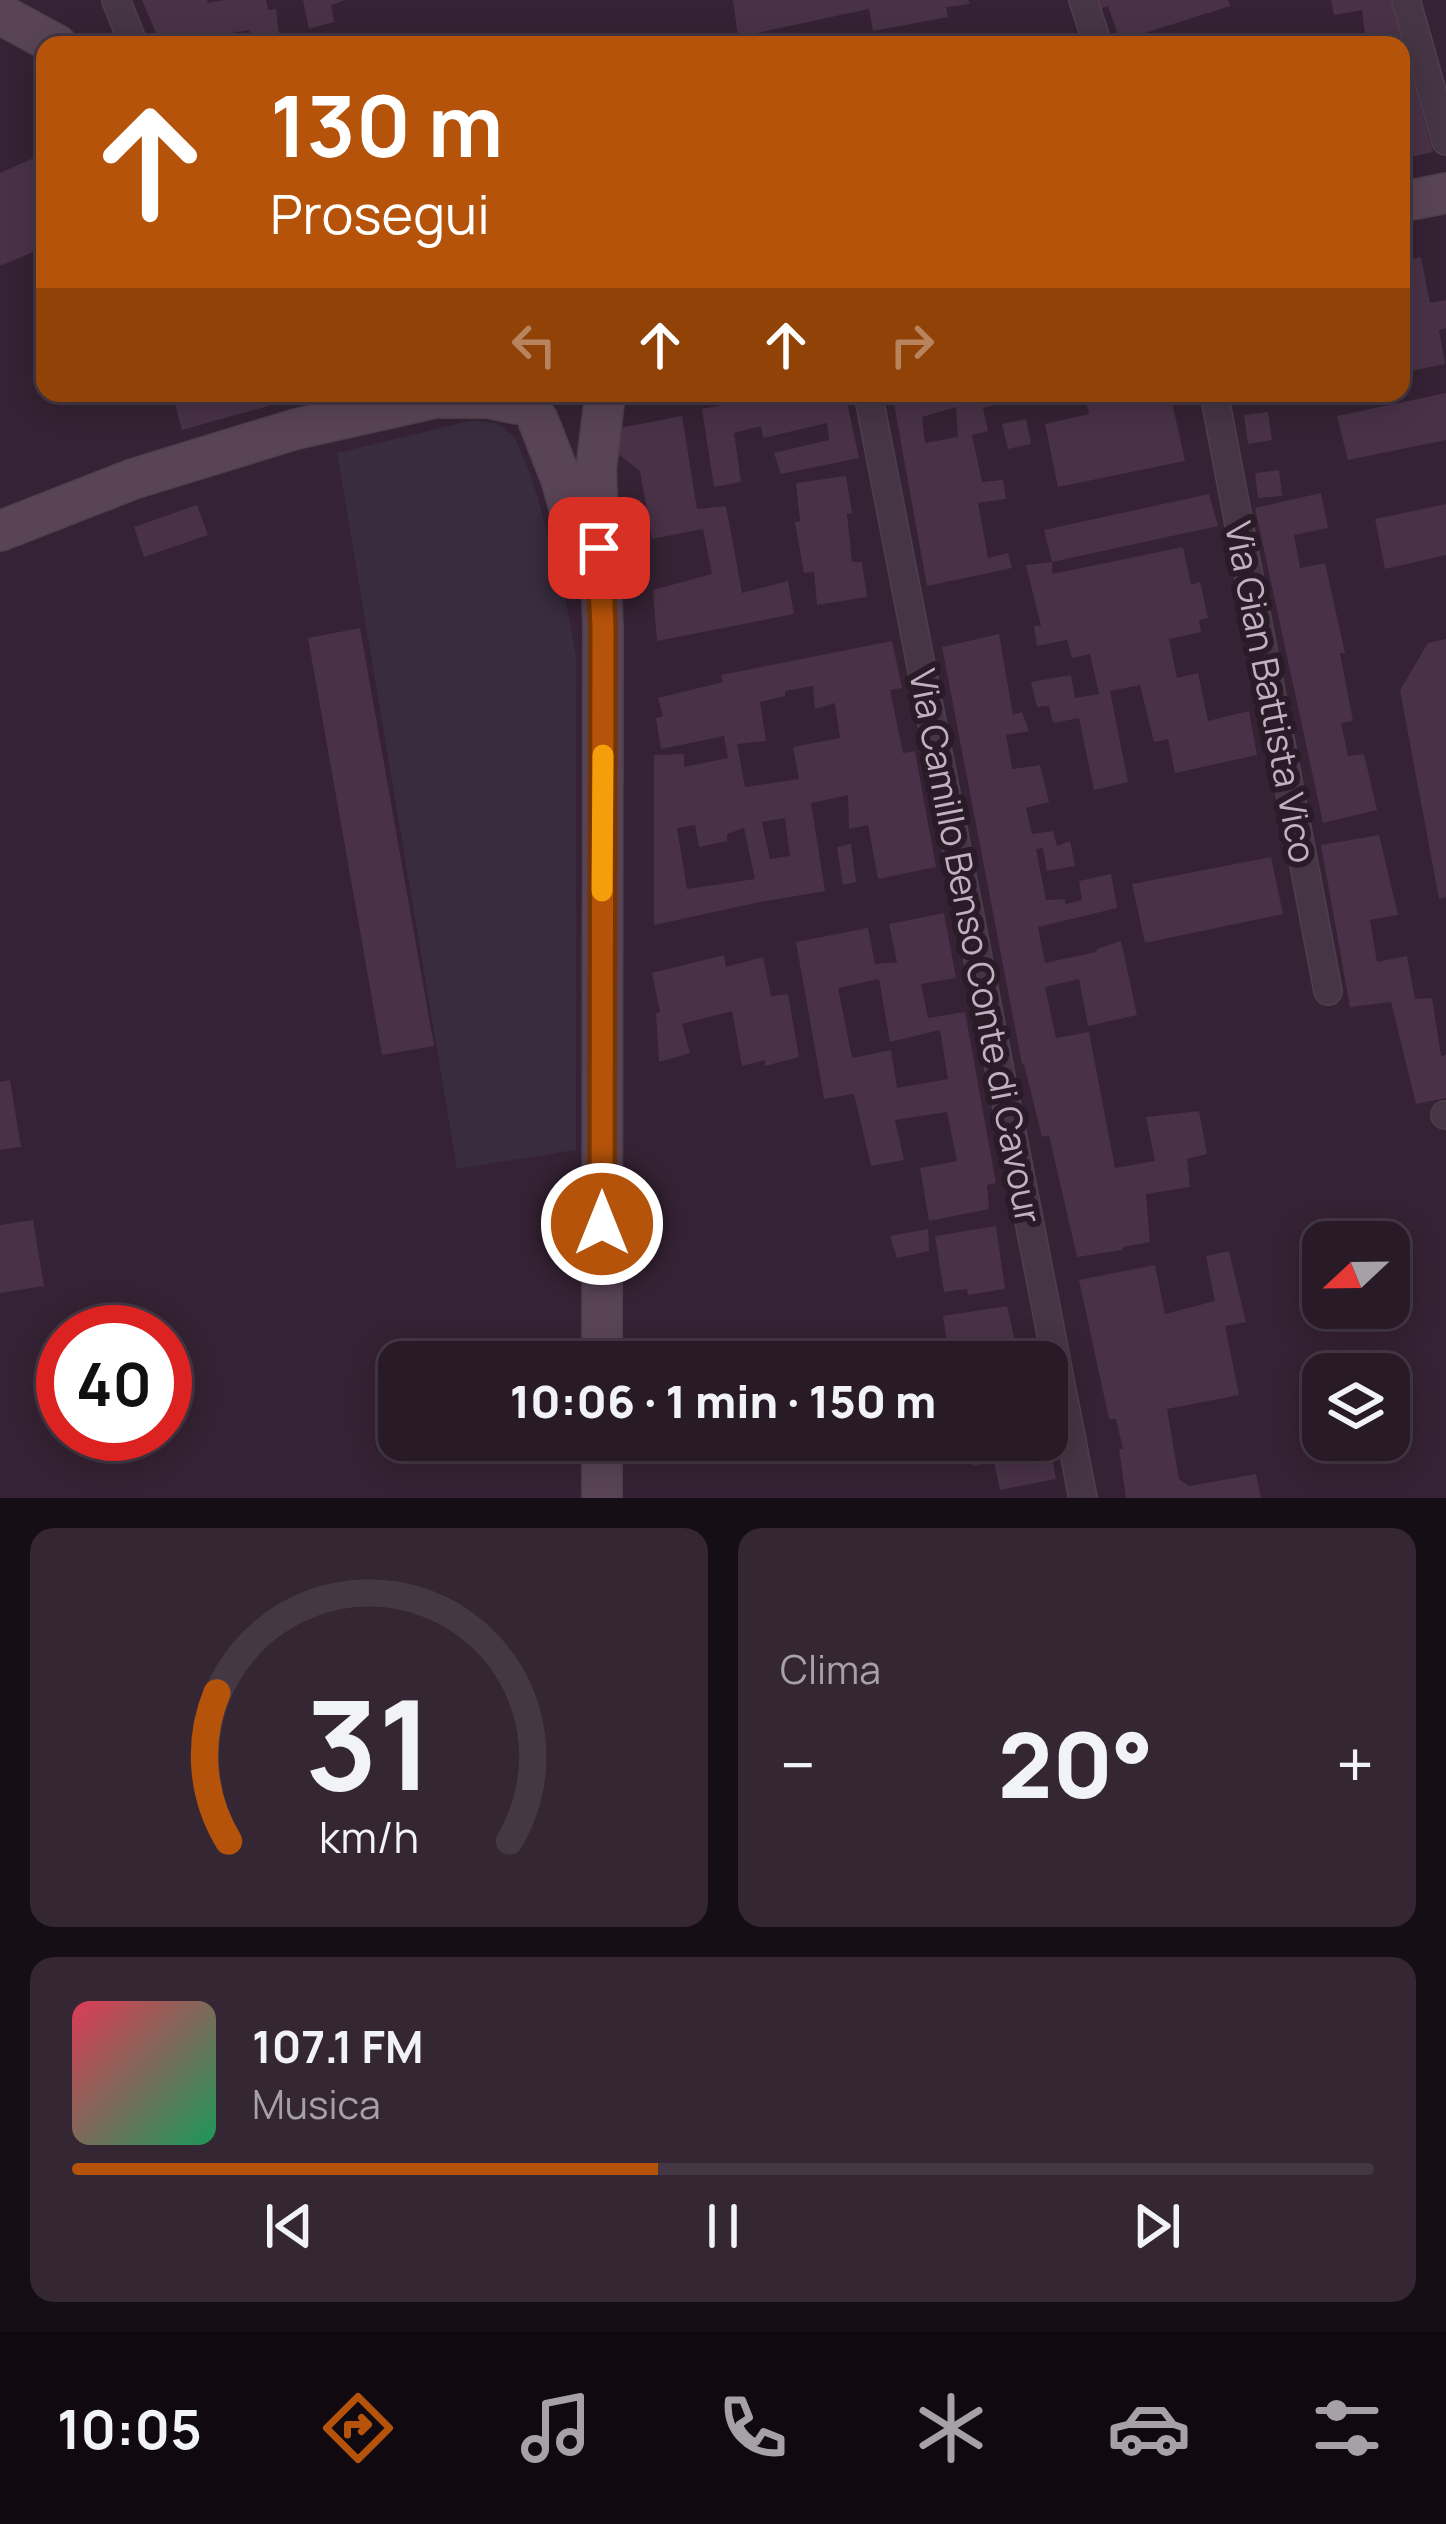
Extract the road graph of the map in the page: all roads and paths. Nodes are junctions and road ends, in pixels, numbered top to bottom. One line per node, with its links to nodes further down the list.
1 (116, 0): 6 (street)
2 (1083, 0): 7 (street)
3 (1406, 0): 8 (street)
4 (0, 14): 5 (street)
5 (40, 36)
6 (130, 36)
7 (1095, 36)
8 (1446, 141)
9 (1446, 193): 10 (street)
10 (1410, 200)
11 (410, 402): 17 (street)
12 (603, 402): 16 (street)
13 (606, 402): 18 (street)
14 (870, 402): 23 (street, Via Camillo Benso Conte di Cavour)
15 (1216, 402): 19 (street, Via Gian Battista Vico)
16 (522, 406): 18 (street)
17 (0, 532)
18 (603, 626): 20 (street)
19 (1328, 991)
20 (602, 1341)
21 (602, 1461): 22 (street)
22 (602, 1498)
23 (1083, 1498)

